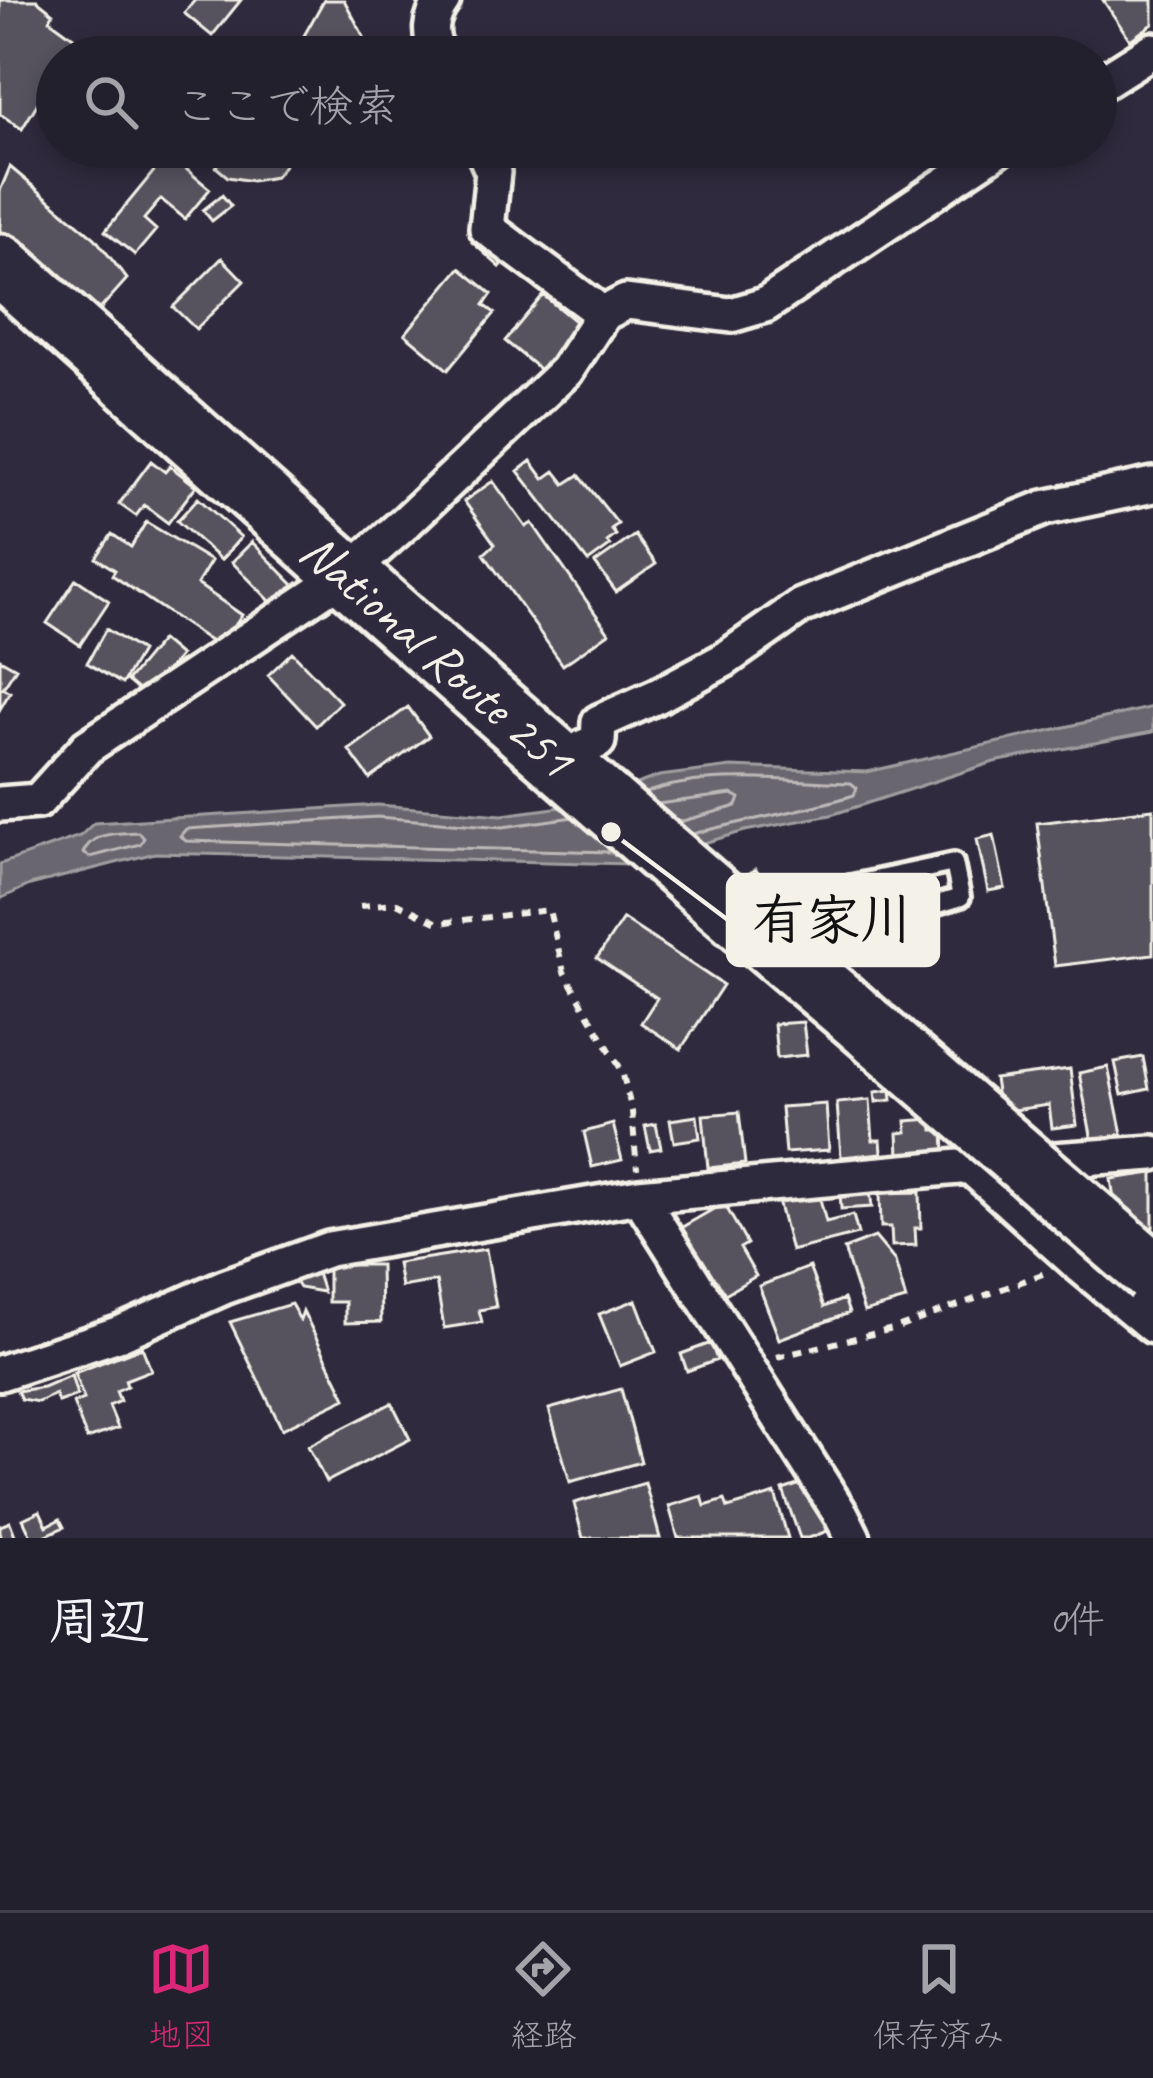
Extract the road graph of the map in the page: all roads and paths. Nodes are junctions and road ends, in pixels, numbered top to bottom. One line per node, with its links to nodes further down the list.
1 (443, 0): 2 (street)
2 (431, 36)
3 (1153, 50): 4 (street)
4 (1117, 73)
5 (491, 168): 8 (street)
6 (970, 168): 8 (street)
7 (0, 265): 10 (highway, National Route 251)
8 (603, 314): 10 (street)
9 (1153, 485): 11 (street)
10 (347, 574): 11 (highway, National Route 251); 12 (street)
11 (569, 751): 15 (highway, National Route 251)
12 (0, 804)
13 (360, 906): 18 (path)
14 (886, 920): 15 (lane)
15 (760, 936): 20 (highway, National Route 251, bridge)
16 (1153, 1154): 17 (street)
17 (970, 1166): 18 (street); 19 (street)
18 (639, 1196): 22 (street); 23 (street)
19 (1076, 1262): 21 (street); 22 (path)
20 (1153, 1273)
21 (1153, 1326)
22 (745, 1365): 24 (street)
23 (0, 1373)
24 (853, 1538)

